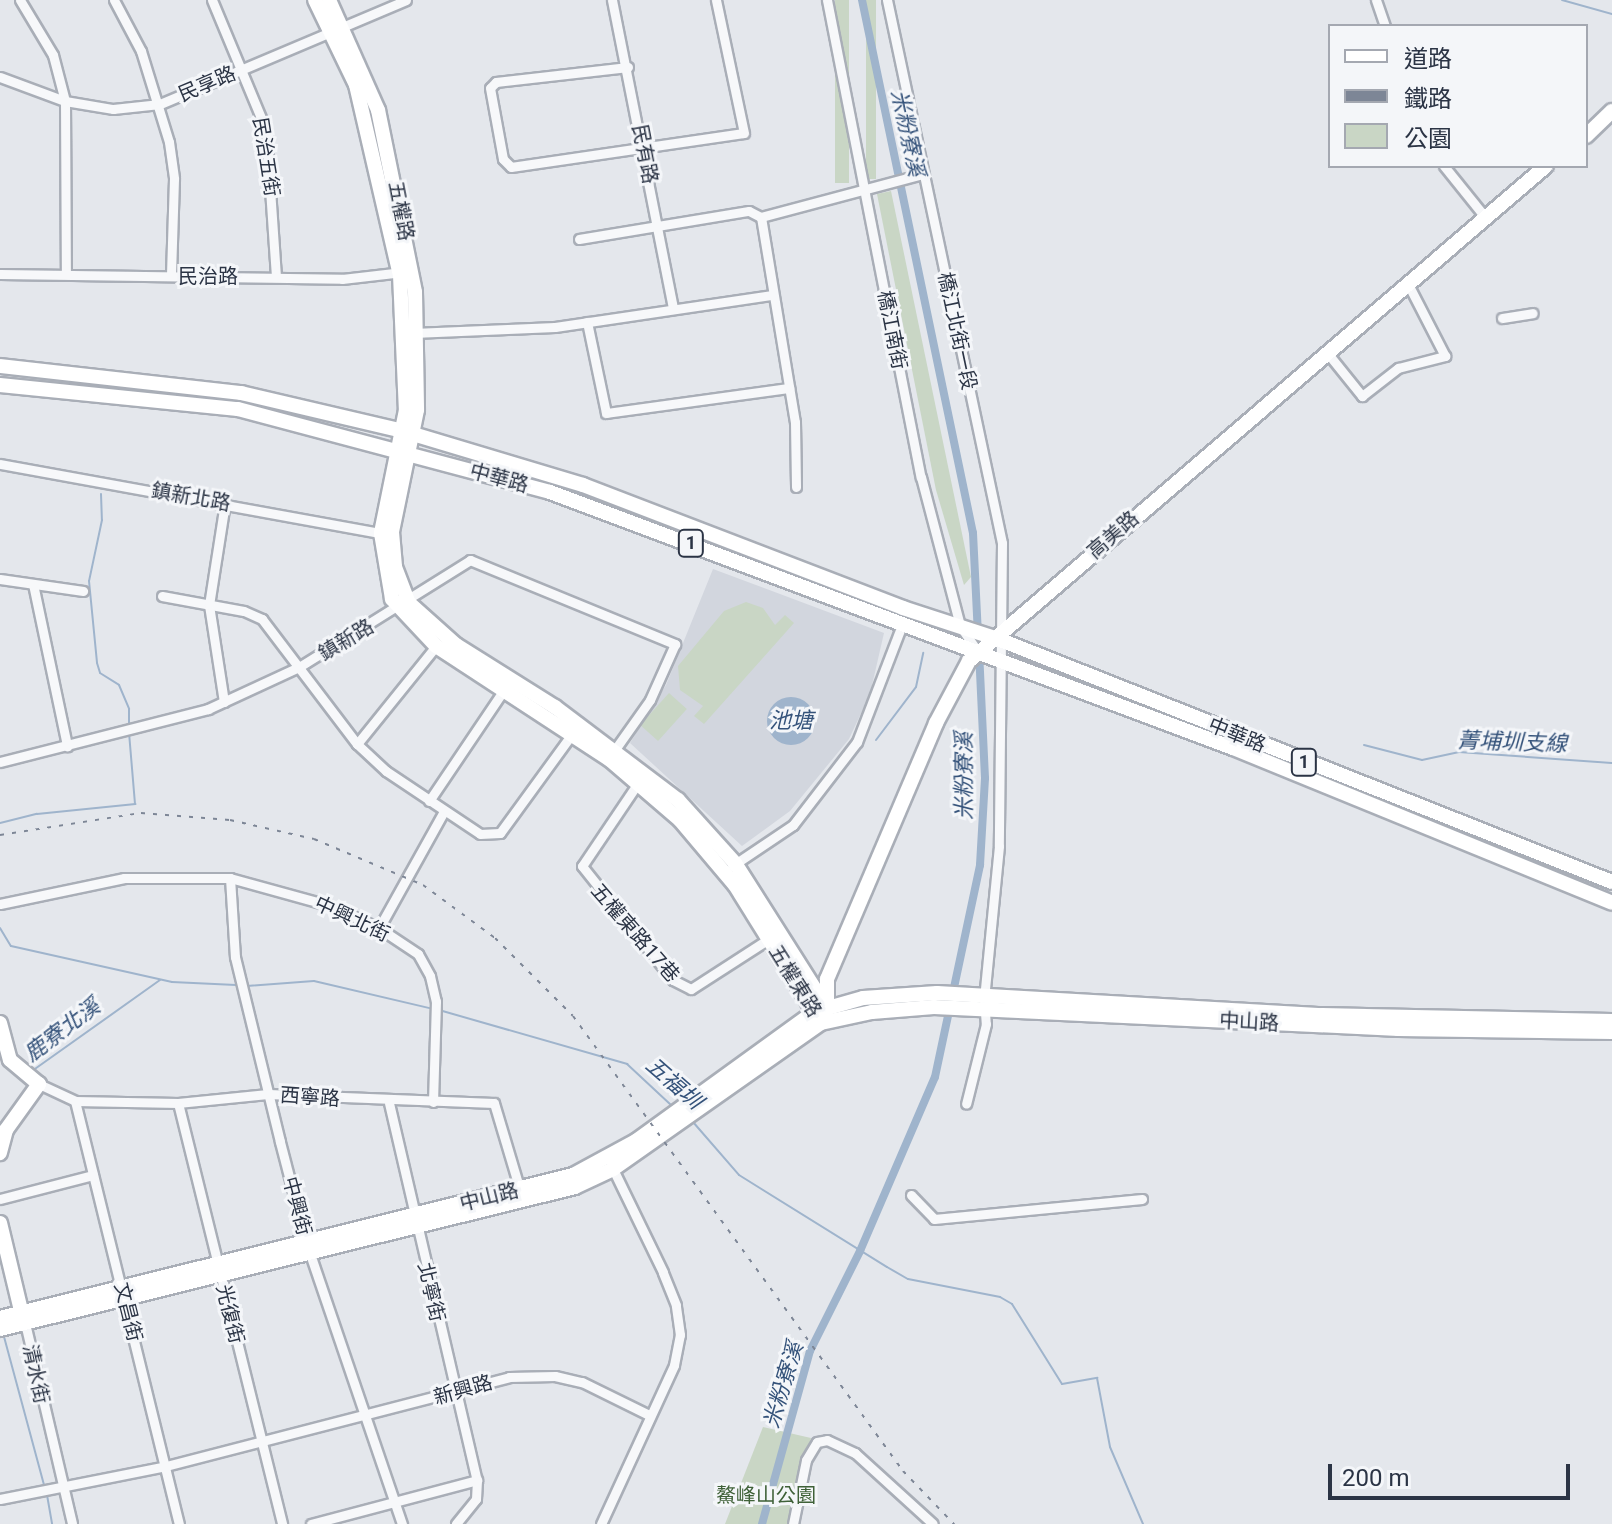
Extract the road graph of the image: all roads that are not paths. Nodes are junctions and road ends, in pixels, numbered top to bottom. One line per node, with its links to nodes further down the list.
1 (20, 0): 17 (street)
2 (114, 0): 18 (street)
3 (212, 0): 15 (street, 民治五街)
4 (315, 0): 13 (street, 五權路)
5 (329, 0): 13 (street, 五權路)
6 (406, 0): 13 (street, 民享路)
7 (612, 0): 14 (street, 民有路)
8 (716, 0): 21 (street)
9 (827, 0): 25 (street, 橋江南街)
10 (887, 0): 24 (street, 橋江北街一段)
11 (1376, 0): 12 (street)
12 (1384, 24)
13 (338, 29): 15 (street, 民享路); 30 (street, 五權路)
14 (628, 67): 21 (street, 民有路); 21 (street)
15 (244, 68): 18 (street, 民享路); 34 (street, 民治五街)
16 (0, 77): 17 (street, 民享路)
17 (65, 101): 18 (street, 民享路); 32 (street)
18 (160, 104): 33 (street)
19 (1612, 111): 20 (street)
20 (1588, 134)
21 (643, 148): 28 (street, 民有路)
22 (1446, 168): 27 (street)
23 (1544, 168): 27 (street, 高美路)
24 (923, 174): 25 (street); 60 (street, 橋江北街一段)
25 (866, 189): 26 (street); 59 (street, 橋江南街)
26 (761, 217): 28 (street); 36 (street)
27 (1485, 217): 35 (street, 高美路)
28 (659, 227): 29 (street); 37 (street, 民有路)
29 (579, 239)
30 (406, 270): 34 (street, 民治路); 41 (street, 五權路)
31 (0, 274): 32 (street, 民治路)
32 (66, 274): 33 (street, 民治路)
33 (171, 276): 34 (street, 民治路)
34 (276, 277)
35 (1409, 286): 42 (street, 高美路); 42 (street)
36 (771, 295): 37 (street); 45 (street)
37 (673, 309): 40 (street)
38 (1533, 313): 39 (street)
39 (1502, 318)
40 (587, 322): 41 (street); 45 (street)
41 (412, 333): 46 (street, 五權路)
42 (1329, 355): 60 (street, 高美路)
43 (0, 366): 46 (street, 中華路 / 1)
44 (0, 385): 47 (street, 中華路 / 1)
45 (789, 388): 49 (street)
46 (408, 432): 47 (street, 五權東路); 59 (street, 中華路 / 1)
47 (403, 453): 51 (street, 五權東路); 57 (street, 五權東路); 58 (street, 中華路 / 1)
48 (0, 464): 50 (street, 鎮新北路)
49 (796, 487)
50 (225, 503): 51 (street, 鎮新北路); 56 (street)
51 (381, 533): 57 (street, 五權東路)
52 (0, 579): 53 (street)
53 (33, 584): 54 (street); 69 (street)
54 (83, 591)
55 (162, 596): 56 (street)
56 (209, 605): 64 (street); 66 (street)
57 (403, 606): 61 (street, 五權東路); 64 (street, 鎮新路); 65 (street, 五權東路); 70 (street, 鎮新路)
58 (902, 625): 62 (street, 中華路 / 1); 77 (street)
59 (960, 626): 60 (street, 1); 62 (street, 橋江南街)
60 (997, 639): 62 (street, 高美路); 63 (street, 橋江北街一段); 75 (street, 中華路 / 1)
61 (436, 646): 65 (street, 五權東路); 68 (street)
62 (974, 657): 63 (street, 1); 86 (street, 高美路)
63 (1001, 664): 76 (street, 中華路 / 1); 84 (street, 橋江北街一段)
64 (299, 667): 66 (street, 鎮新路); 68 (street)
65 (507, 684): 67 (street, 五權東路); 70 (street, 五權東路); 73 (street)
66 (224, 702): 69 (street, 鎮新路)
67 (572, 734): 70 (street, 五權東路); 74 (street)
68 (357, 744): 73 (street)
69 (67, 746): 71 (street, 鎮新路)
70 (612, 754): 72 (street, 五權東路); 77 (street, 五權東路)
71 (0, 762)
72 (638, 783): 77 (street, 五權東路); 83 (street, 五權東路17巷)
73 (429, 801): 74 (street)
74 (444, 811): 82 (street)
75 (1487, 834): 76 (street); 79 (street, 中華路 / 1)
76 (1482, 854): 80 (street, 中華路 / 1)
77 (730, 867): 83 (street, 五權東路)
78 (230, 878): 81 (street, 中興北街); 82 (street, 中興北街); 91 (street, 中興街)
79 (1612, 882)
80 (1612, 903)
81 (0, 904)
82 (379, 928): 93 (street, 中興北街)
83 (774, 935): 86 (street, 五權東路)
84 (984, 1003): 85 (street, 中山路); 86 (street, 中山路); 96 (street)
85 (1146, 1012): 87 (street, 中山路); 89 (street, 中山路)
86 (821, 1014): 98 (street, 中山路)
87 (1612, 1021)
88 (0, 1023): 90 (street)
89 (1612, 1032)
90 (39, 1084): 92 (street, 西寧路); 97 (street)
91 (268, 1094): 94 (street, 西寧路); 95 (street, 西寧路); 106 (street, 中興街)
92 (75, 1101): 94 (street, 西寧路); 99 (street, 文昌街)
93 (433, 1102): 95 (street, 西寧路); 100 (street, 西寧路)
94 (178, 1103): 107 (street, 光復街)
95 (389, 1103): 104 (street, 北寧街)
96 (966, 1104)
97 (0, 1153)
98 (610, 1164): 100 (street, 中山路); 104 (street, 中山路); 113 (street)
99 (93, 1175): 102 (street); 108 (street, 文昌街)
100 (520, 1190): 104 (street, 中山路)
101 (911, 1195): 103 (street)
102 (0, 1199)
103 (1142, 1199)
104 (414, 1221): 106 (street, 中山路); 112 (street, 北寧街)
105 (0, 1223): 110 (street, 清水街)
106 (308, 1247): 107 (street, 中山路); 114 (street, 中興街)
107 (219, 1269): 108 (street, 中山路); 115 (street, 光復街)
108 (123, 1293): 110 (street, 中山路); 116 (street, 文昌街)
109 (0, 1318): 110 (street, 中山路)
110 (23, 1318): 111 (street, 中山路); 118 (street, 清水街)
111 (0, 1329)
112 (455, 1390): 113 (street, 新興路); 114 (street, 新興路); 117 (street, 北寧街)
113 (649, 1415): 127 (street)
114 (364, 1416): 115 (street, 新興路); 120 (street, 中興街)
115 (262, 1442): 116 (street, 新興路); 123 (street, 光復街)
116 (166, 1466): 118 (street, 新興路); 122 (street, 文昌街)
117 (477, 1480): 120 (street); 126 (street)
118 (61, 1489): 119 (street, 新興路); 121 (street, 清水街)
119 (0, 1499)
120 (395, 1503): 124 (street); 125 (street, 中興街)
121 (72, 1524)
122 (179, 1524)
123 (282, 1524)
124 (311, 1524)
125 (402, 1524)
126 (456, 1524)
127 (601, 1524)
128 (793, 1524): 129 (street)
129 (933, 1524)

